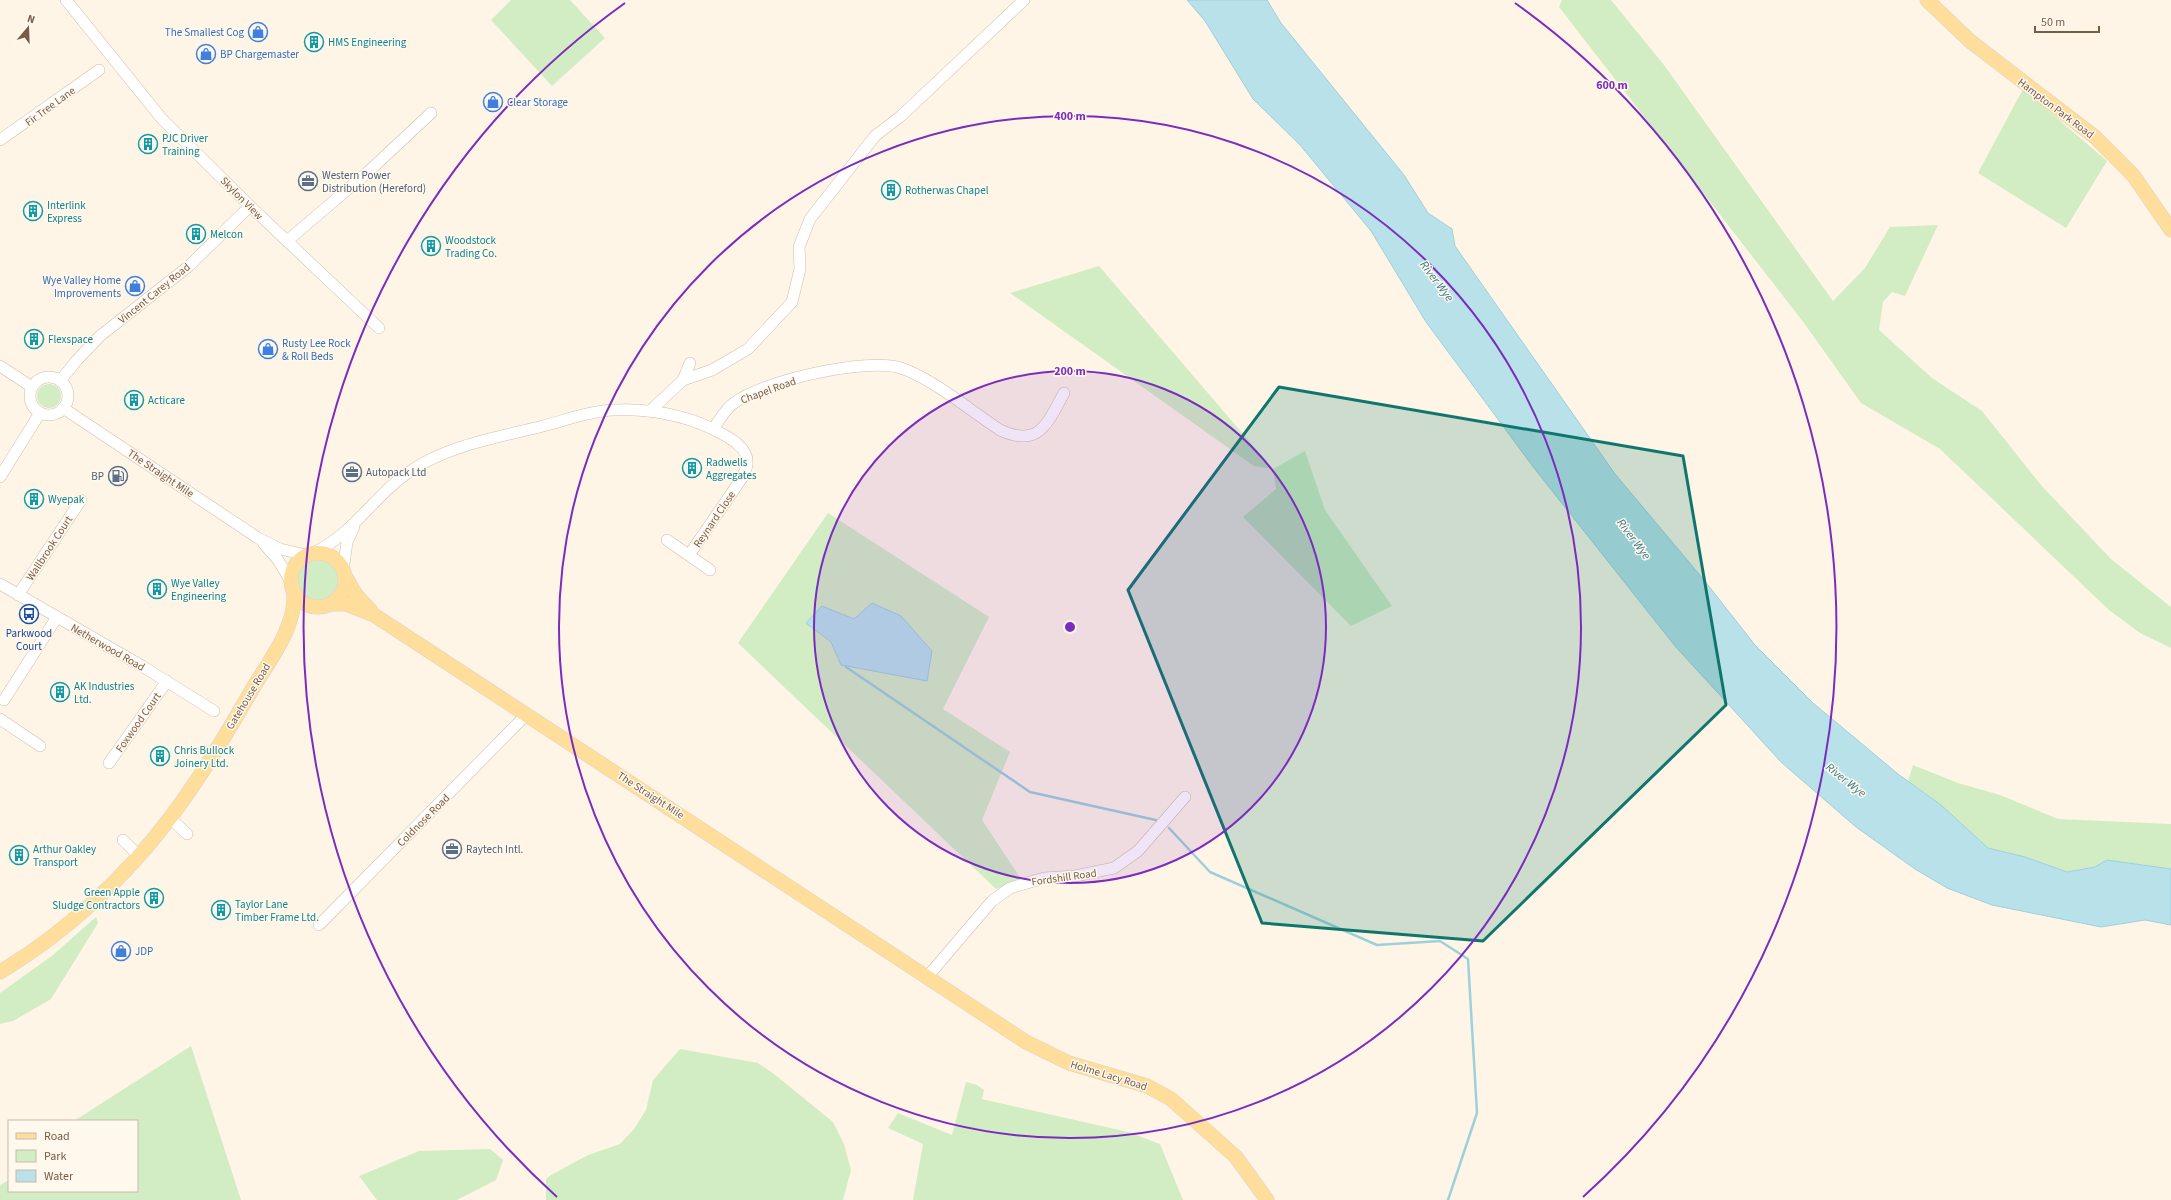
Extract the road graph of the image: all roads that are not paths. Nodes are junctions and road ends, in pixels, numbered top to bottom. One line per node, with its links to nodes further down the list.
1 (66, 0): 7 (street, Skylon View)
2 (1024, 0): 13 (street)
3 (1927, 0): 8 (main road, Hampton Park Road)
4 (99, 70): 6 (street, Fir Tree Lane)
5 (431, 113): 9 (street)
6 (0, 140)
7 (250, 206): 9 (street, Skylon View); 14 (street, Vincent Carey Road)
8 (2171, 230)
9 (287, 241): 10 (street, Skylon View)
10 (379, 328)
11 (690, 363): 13 (street)
12 (0, 366): 15 (street)
13 (683, 380): 18 (street)
14 (60, 381): 15 (street); 17 (street)
15 (32, 387): 19 (street)
16 (1064, 393): 20 (street, Chapel Road)
17 (64, 408): 19 (street); 24 (street, The Straight Mile)
18 (650, 411): 20 (street); 23 (street)
19 (40, 413): 21 (street)
20 (713, 429): 27 (street, Reynard Close)
21 (0, 477)
22 (81, 500): 32 (street, Wallbrook Court)
23 (356, 523): 26 (street); 29 (street)
24 (258, 538): 26 (street, The Straight Mile); 31 (street, The Straight Mile)
25 (667, 540): 27 (street, Reynard Close)
26 (310, 554): 29 (main road); 31 (main road)
27 (689, 555): 28 (street, Reynard Close)
28 (710, 570)
29 (344, 572): 33 (main road); 35 (main road, The Straight Mile)
30 (0, 584): 32 (street, Netherwood Road)
31 (292, 586): 34 (main road); 37 (main road, Gatehouse Road)
32 (18, 595): 36 (street, Netherwood Road)
33 (330, 604): 34 (main road); 35 (main road, The Straight Mile)
34 (316, 607): 37 (main road, Gatehouse Road)
35 (374, 614): 41 (main road, The Straight Mile)
36 (57, 617): 38 (street, Netherwood Road); 39 (street)
37 (286, 633): 46 (main road, Gatehouse Road)
38 (166, 681): 40 (street, Netherwood Road); 44 (street, Foxwood Court)
39 (4, 700)
40 (214, 711)
41 (527, 714): 50 (street, Coldnose Road); 52 (main road, The Straight Mile)
42 (0, 719): 43 (street)
43 (40, 746)
44 (109, 763)
45 (1185, 797): 52 (street, Fordshill Road)
46 (170, 818): 47 (street); 49 (main road, Gatehouse Road)
47 (187, 834)
48 (123, 840): 49 (street)
49 (138, 856): 51 (main road, Gatehouse Road)
50 (319, 925)
51 (0, 972)
52 (928, 976): 53 (main road, Holme Lacy Road)
53 (1267, 1200)

